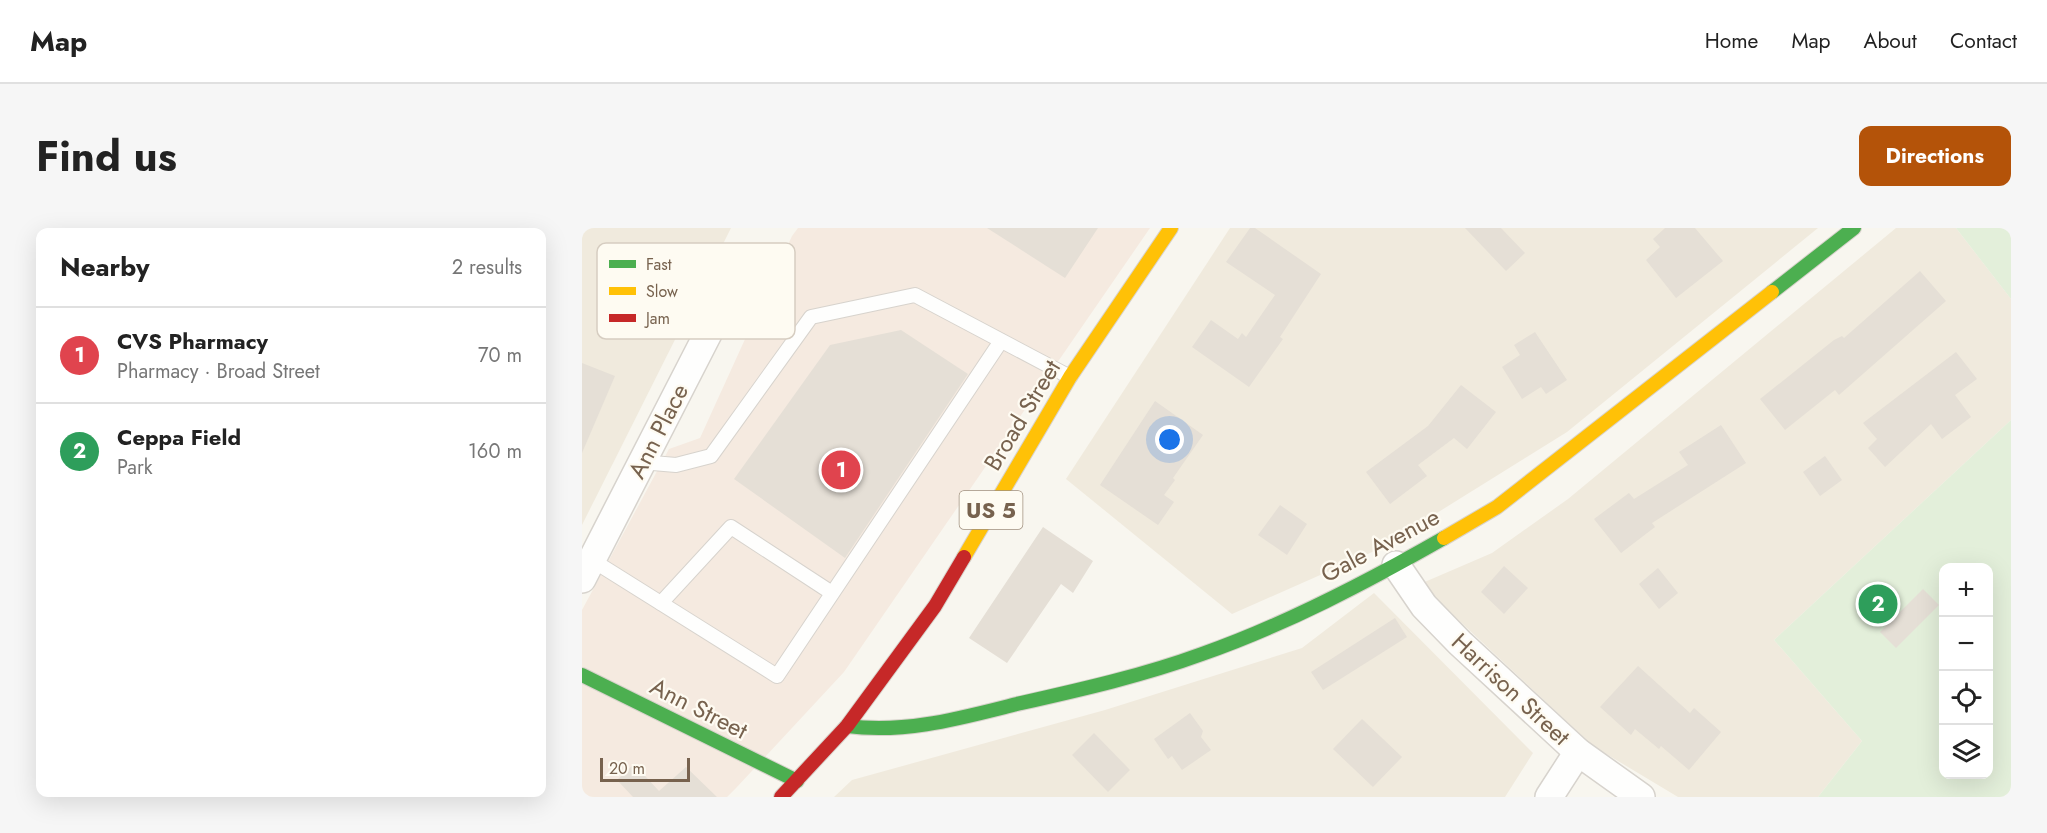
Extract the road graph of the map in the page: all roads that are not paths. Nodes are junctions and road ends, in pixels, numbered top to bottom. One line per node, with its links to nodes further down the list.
1 (1171, 228): 5 (street, Broad Street / US 5)
2 (1854, 228): 7 (street, Gale Avenue)
3 (705, 339): 6 (street, Ann Place)
4 (1002, 341): 5 (lane); 6 (lane); 9 (lane)
5 (1070, 377): 12 (street, Broad Street / US 5)
6 (641, 462): 8 (street, Ann Place)
7 (1396, 565): 12 (street, Gale Avenue); 13 (street, Harrison Street)
8 (587, 569): 10 (lane)
9 (832, 593): 10 (lane); 10 (lane)
10 (661, 603)
11 (582, 675): 14 (street, Ann Street)
12 (847, 726): 14 (street, Broad Street / US 5)
13 (1578, 752): 16 (street); 17 (street, Harrison Street)
14 (797, 782): 15 (street, Broad Street / US 5)
15 (781, 797)
16 (1549, 797)
17 (1641, 797)

